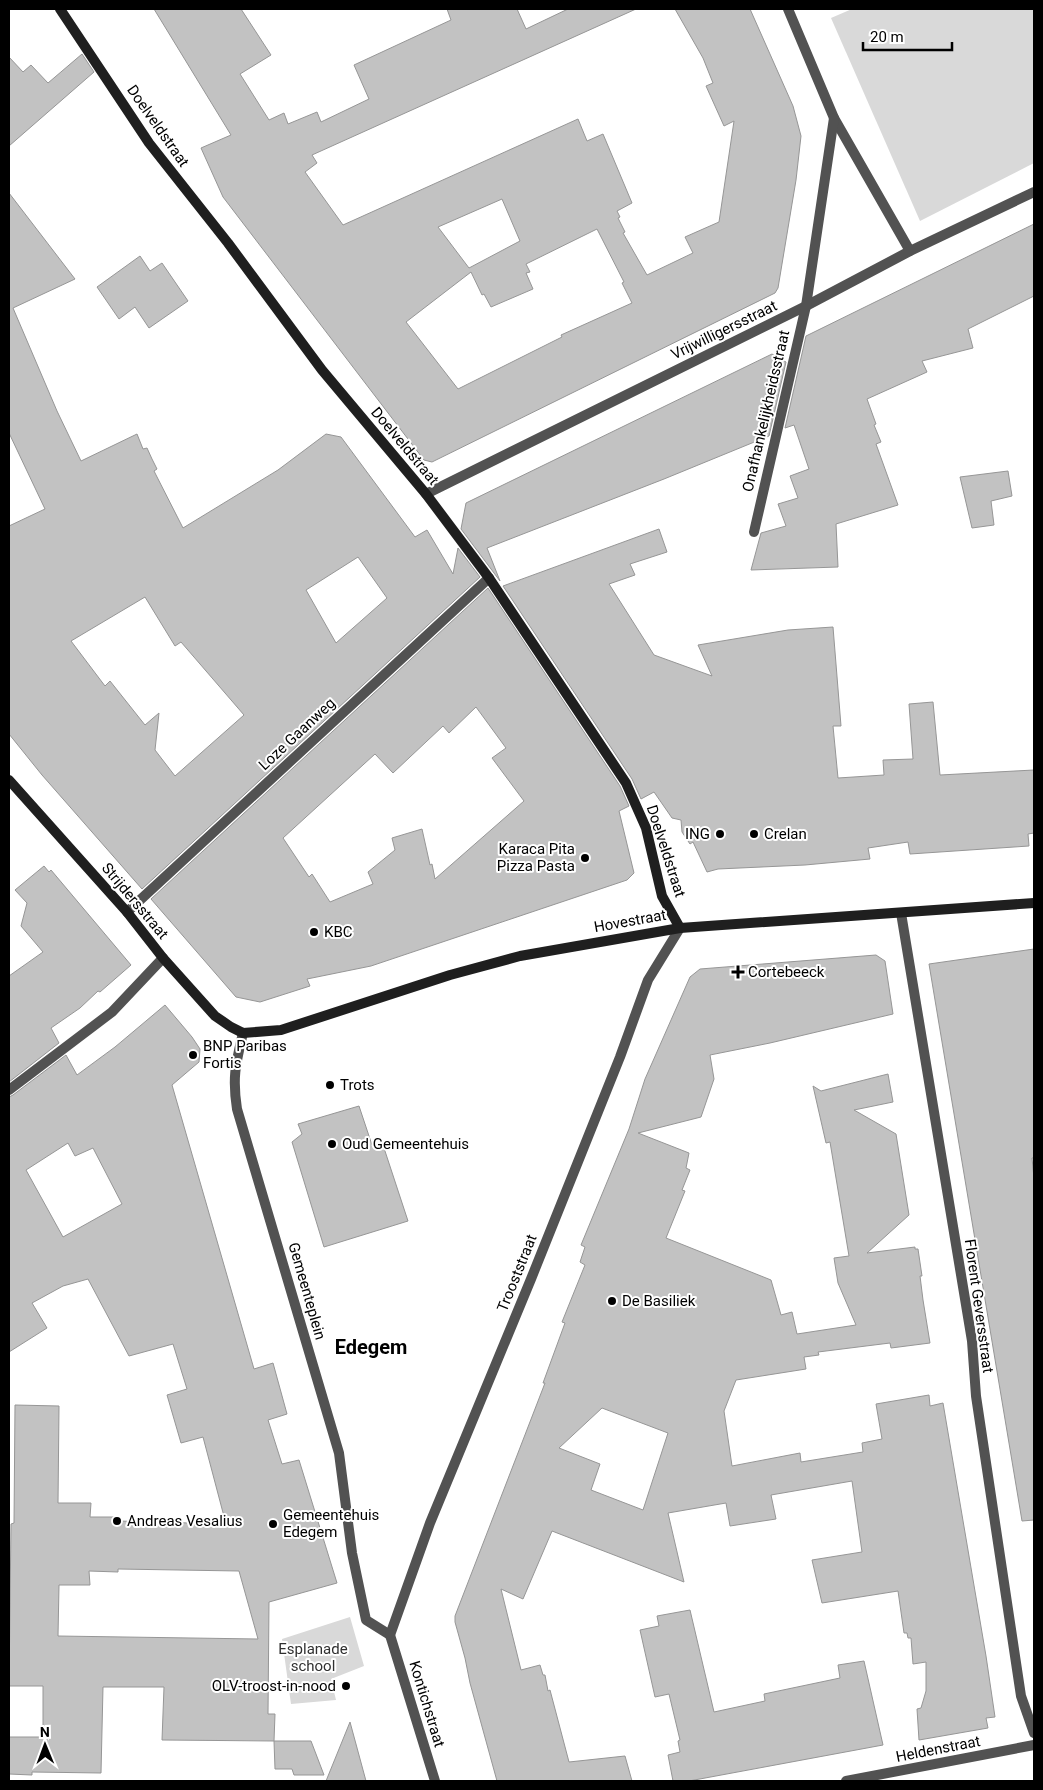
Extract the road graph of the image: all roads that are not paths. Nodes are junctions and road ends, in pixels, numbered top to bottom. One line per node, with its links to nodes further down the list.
1 (60, 9): 7 (street, Doelveldstraat)
2 (788, 9): 3 (street)
3 (834, 118): 5 (street); 6 (street, Onafhankelijkheidsstraat)
4 (1034, 192): 5 (street, Vrijwilligersstraat)
5 (910, 251): 6 (street, Vrijwilligersstraat)
6 (806, 306): 7 (street, Vrijwilligersstraat); 8 (street, Onafhankelijkheidsstraat)
7 (426, 494): 9 (street, Doelveldstraat)
8 (754, 532)
9 (488, 578): 12 (street, Loze Gaanweg); 14 (street, Doelveldstraat)
10 (9, 780): 12 (street, Strijdersstraat)
11 (1034, 903): 13 (street, Hovestraat)
12 (127, 912): 15 (street, Strijdersstraat)
13 (901, 913): 14 (street, Hovestraat); 19 (street, Florent Geversstraat)
14 (680, 928): 16 (street, Hovestraat); 18 (street, Trooststraat)
15 (163, 958): 16 (street, Strijdersstraat); 17 (street)
16 (244, 1032): 18 (street, Gemeenteplein)
17 (9, 1090)
18 (390, 1635): 21 (street, Kontichstraat)
19 (1034, 1733)
20 (1034, 1745): 22 (street, Heldenstraat)
21 (435, 1781)
22 (846, 1781)

